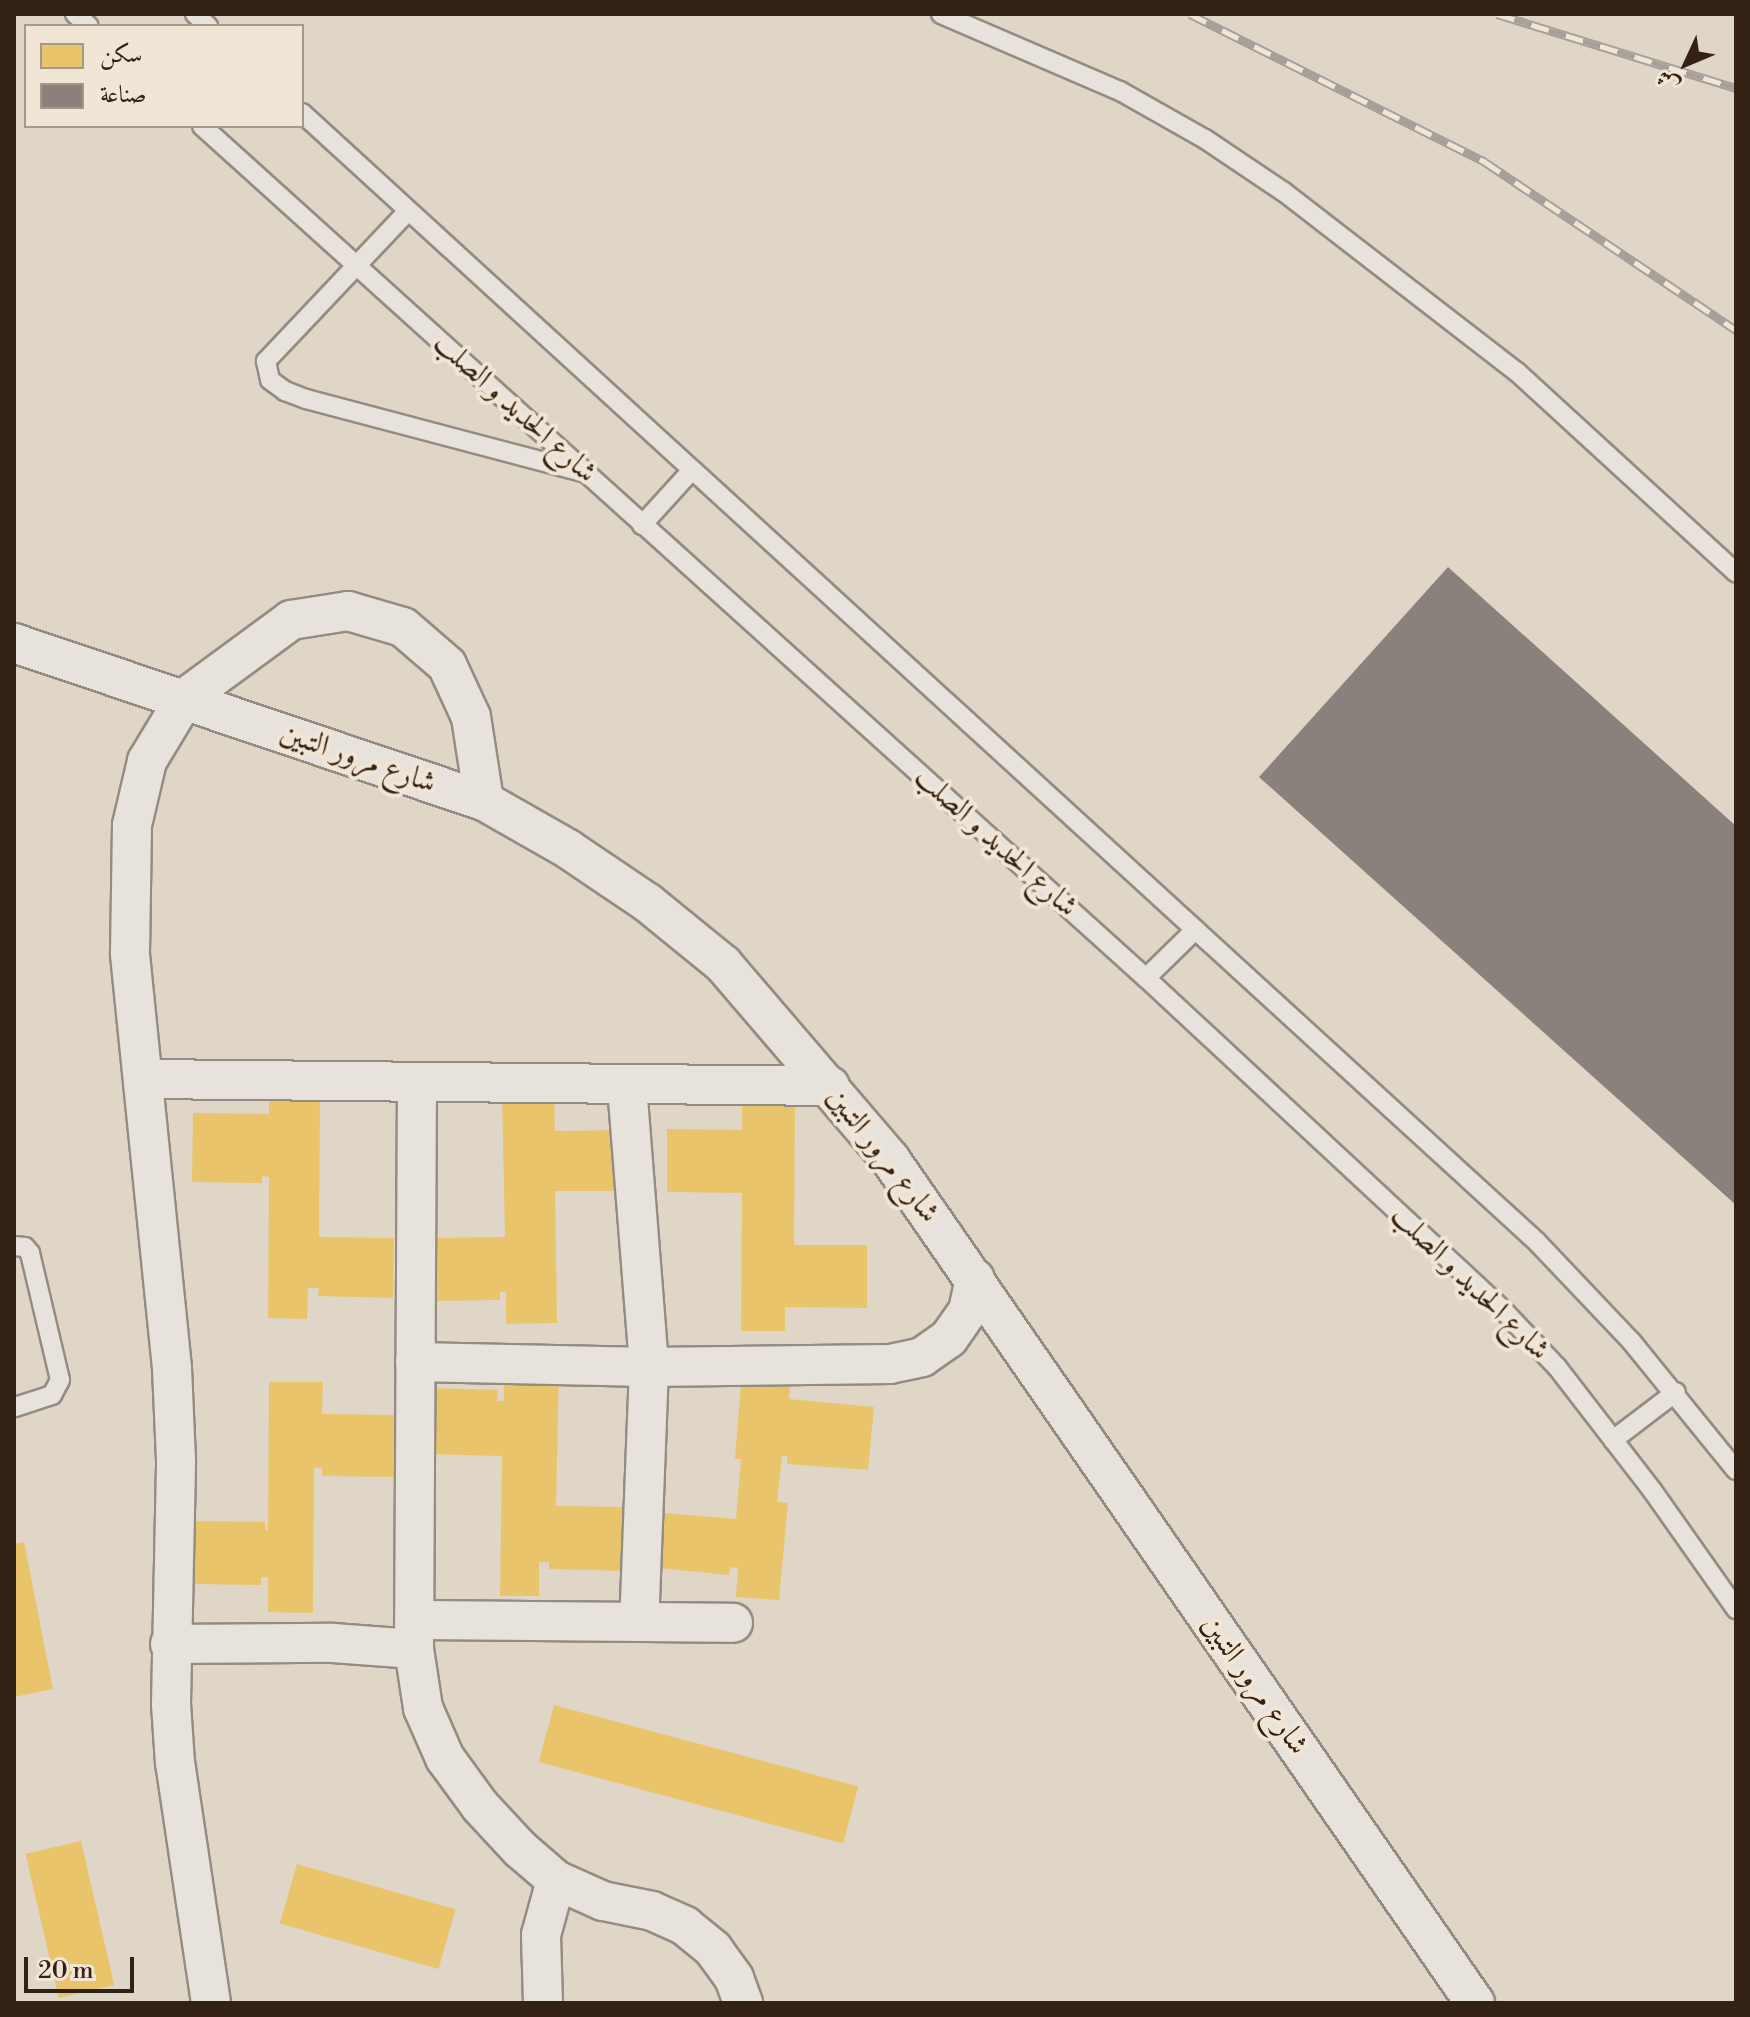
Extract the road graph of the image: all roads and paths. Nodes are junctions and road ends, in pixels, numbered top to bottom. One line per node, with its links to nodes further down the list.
1 (941, 14): 9 (lane)
2 (304, 115): 4 (lane)
3 (204, 128): 5 (lane, شارع الحديد و الصلب)
4 (408, 211): 5 (lane); 6 (lane)
5 (357, 265): 7 (lane, شارع الحديد و الصلب); 7 (lane)
6 (692, 470): 8 (lane); 13 (lane)
7 (585, 472): 8 (lane, شارع الحديد و الصلب)
8 (642, 525): 14 (lane, شارع الحديد و الصلب)
9 (1736, 573)
10 (14, 643): 11 (street, شارع مرور التبين)
11 (185, 698): 12 (street, شارع مرور التبين); 12 (street); 15 (street)
12 (484, 801): 18 (street, شارع مرور التبين)
13 (1195, 930): 14 (lane); 23 (lane)
14 (1146, 978): 25 (lane, شارع الحديد و الصلب)
15 (143, 1079): 16 (street); 31 (street)
16 (417, 1082): 17 (street); 21 (street)
17 (627, 1086): 18 (street); 22 (street)
18 (830, 1086): 20 (street, شارع مرور التبين)
19 (14, 1246): 24 (lane)
20 (975, 1279): 22 (street); 36 (street, شارع مرور التبين)
21 (415, 1362): 22 (street); 30 (street)
22 (649, 1367): 28 (street)
23 (1676, 1392): 25 (lane); 26 (lane)
24 (14, 1407)
25 (1613, 1440): 27 (lane, شارع الحديد و الصلب)
26 (1736, 1470)
27 (1736, 1609)
28 (639, 1622): 29 (street); 30 (street)
29 (733, 1623)
30 (414, 1634): 31 (street); 32 (street)
31 (170, 1644): 33 (street)
32 (556, 1880): 34 (street); 35 (street)
33 (211, 2003)
34 (543, 2003)
35 (743, 2003)
36 (1475, 2003)

